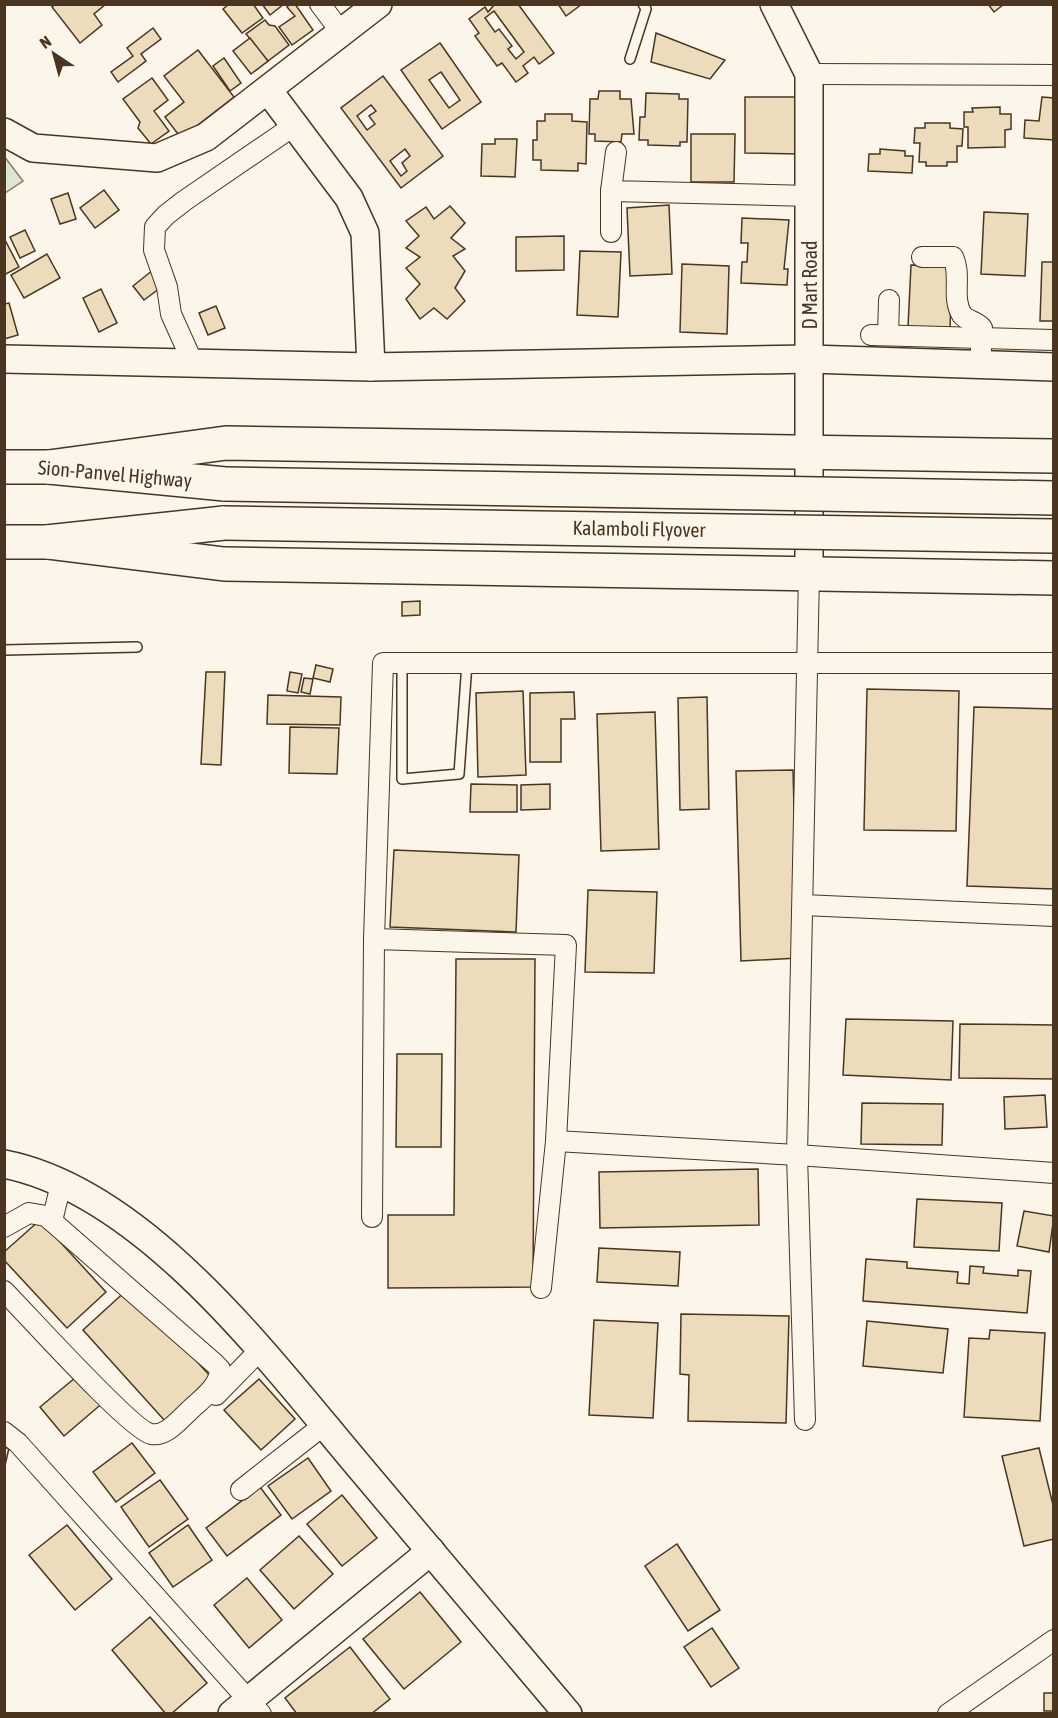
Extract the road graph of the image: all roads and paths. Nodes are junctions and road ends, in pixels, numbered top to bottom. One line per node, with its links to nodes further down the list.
1 (320, 4): 5 (street)
2 (378, 4): 5 (street)
3 (643, 4): 6 (lane)
4 (774, 4): 7 (street, D Mart Road)
5 (341, 32): 9 (street)
6 (630, 59)
7 (809, 74): 8 (street); 14 (street, D Mart Road)
8 (1053, 75)
9 (268, 90): 10 (street); 11 (street)
10 (295, 125): 22 (street); 24 (street)
11 (4, 132)
12 (616, 152): 13 (street)
13 (611, 191): 14 (street); 15 (street)
14 (810, 196): 21 (street, D Mart Road)
15 (611, 232)
16 (922, 257): 18 (street)
17 (889, 300): 18 (street)
18 (982, 338): 19 (street); 23 (street)
19 (1053, 340)
20 (4, 359): 22 (street)
21 (810, 359): 23 (street); 24 (street); 26 (street, D Mart Road)
22 (193, 363): 24 (street)
23 (979, 364): 25 (street)
24 (371, 367)
25 (1053, 367)
26 (809, 452): 27 (highway); 29 (highway); 35 (street, D Mart Road)
27 (1053, 456)
28 (4, 467): 29 (highway, Sion-Panvel Highway)
29 (49, 467): 30 (highway, Sion-Panvel Highway)
30 (225, 484): 31 (highway, Kalamboli Flyover, bridge)
31 (1053, 498)
32 (1053, 536): 34 (highway, Kalamboli Flyover, bridge)
33 (4, 542): 34 (highway)
34 (48, 542): 35 (highway)
35 (809, 574): 36 (highway); 41 (street)
36 (1053, 578)
37 (137, 647): 38 (lane)
38 (4, 650)
39 (402, 663): 40 (street); 40 (lane); 45 (street)
40 (467, 663): 41 (street)
41 (808, 663): 42 (street); 43 (street)
42 (1053, 663)
43 (803, 905): 44 (street); 47 (street)
44 (1053, 916)
45 (374, 939): 46 (street); 51 (street)
46 (556, 1141): 47 (street); 54 (street)
47 (798, 1155): 49 (street); 58 (street)
48 (4, 1164): 50 (street)
49 (1053, 1173)
50 (62, 1180): 52 (street); 56 (street)
51 (372, 1217)
52 (52, 1221): 53 (street); 55 (street)
53 (4, 1227)
54 (541, 1288)
55 (4, 1291)
56 (260, 1350): 57 (street); 59 (street)
57 (204, 1408)
58 (805, 1420)
59 (324, 1425): 61 (street); 62 (street)
60 (4, 1432): 64 (street)
61 (241, 1490)
62 (431, 1551): 64 (street); 65 (street)
63 (1053, 1640): 66 (street)
64 (248, 1709)
65 (568, 1713)
66 (948, 1713)

